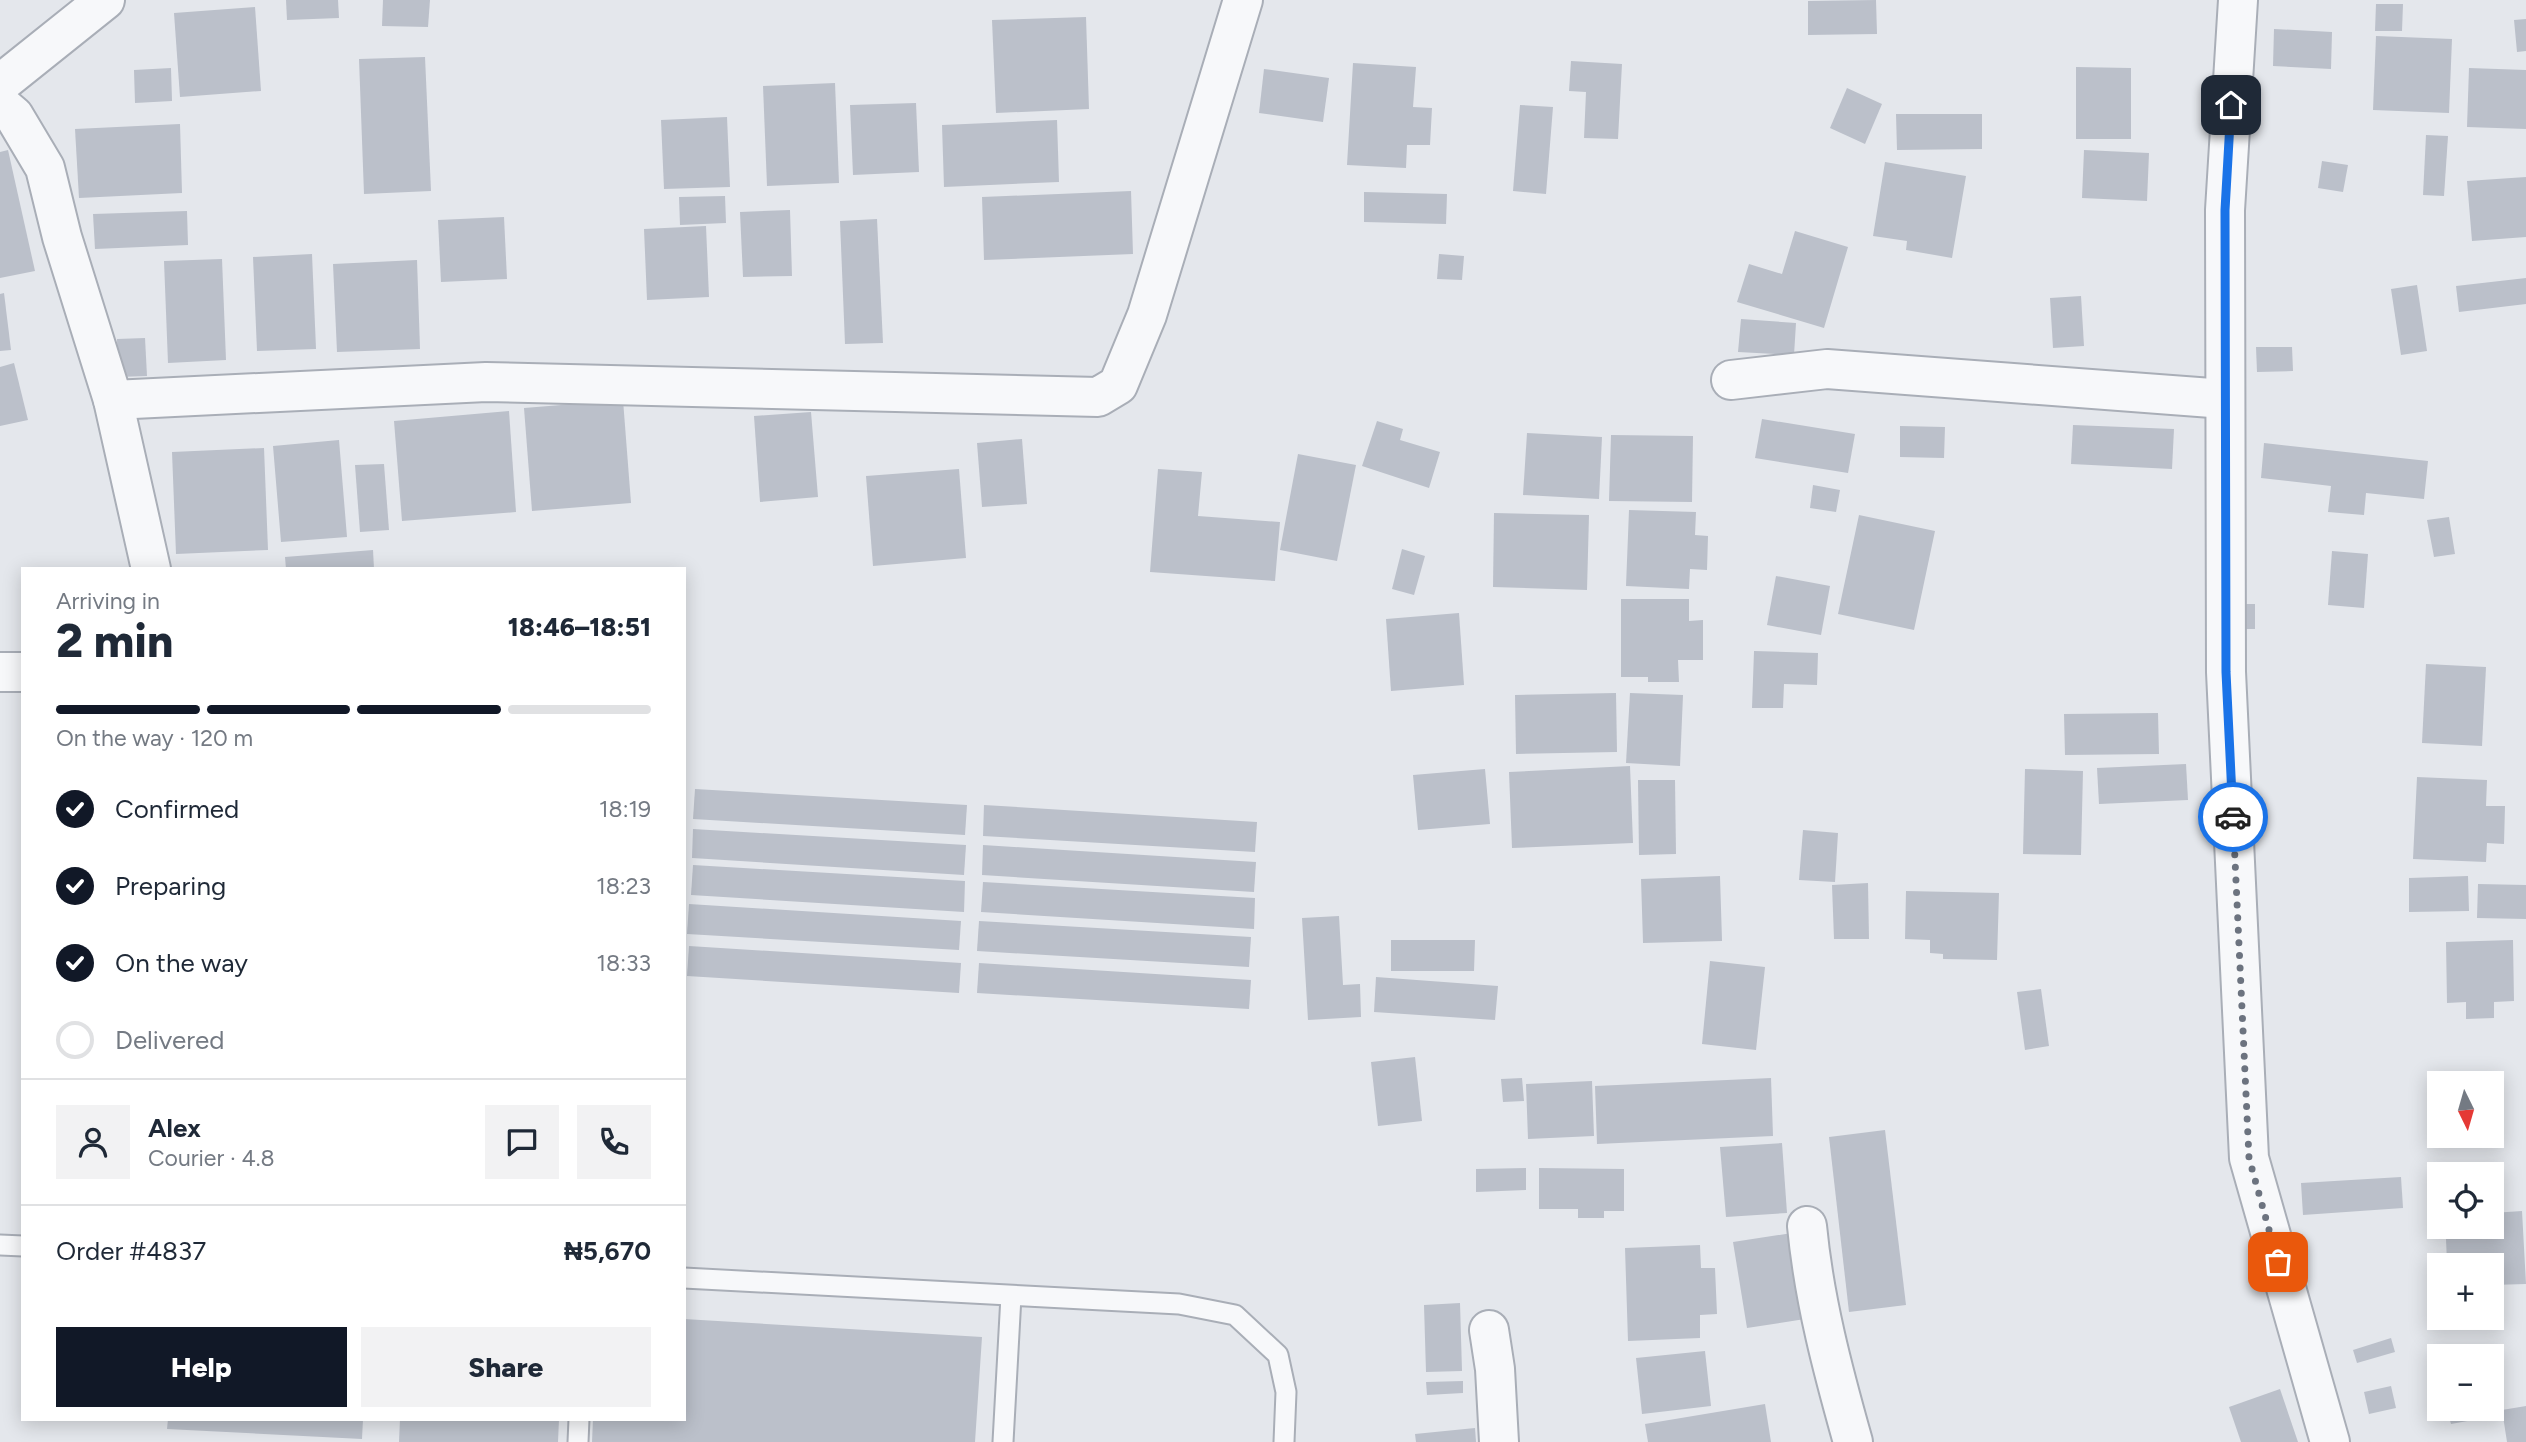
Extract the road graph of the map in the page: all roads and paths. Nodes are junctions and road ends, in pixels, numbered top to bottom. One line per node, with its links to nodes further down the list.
1 (105, 0): 4 (street)
2 (1243, 0): 8 (street)
3 (2238, 0): 7 (street)
4 (0, 84)
5 (0, 104): 8 (street)
6 (1731, 380): 7 (street)
7 (2225, 399): 24 (street)
8 (113, 400): 9 (street)
9 (151, 567)
10 (0, 672): 11 (street)
11 (21, 672)
12 (1808, 1226): 23 (street)
13 (0, 1245): 14 (lane)
14 (21, 1246)
15 (686, 1278): 16 (lane)
16 (1011, 1296): 20 (lane); 21 (lane)
17 (1489, 1330): 22 (street)
18 (579, 1421): 19 (lane)
19 (578, 1442)
20 (1003, 1442)
21 (1284, 1442)
22 (1499, 1442)
23 (1853, 1442)
24 (2330, 1442)

